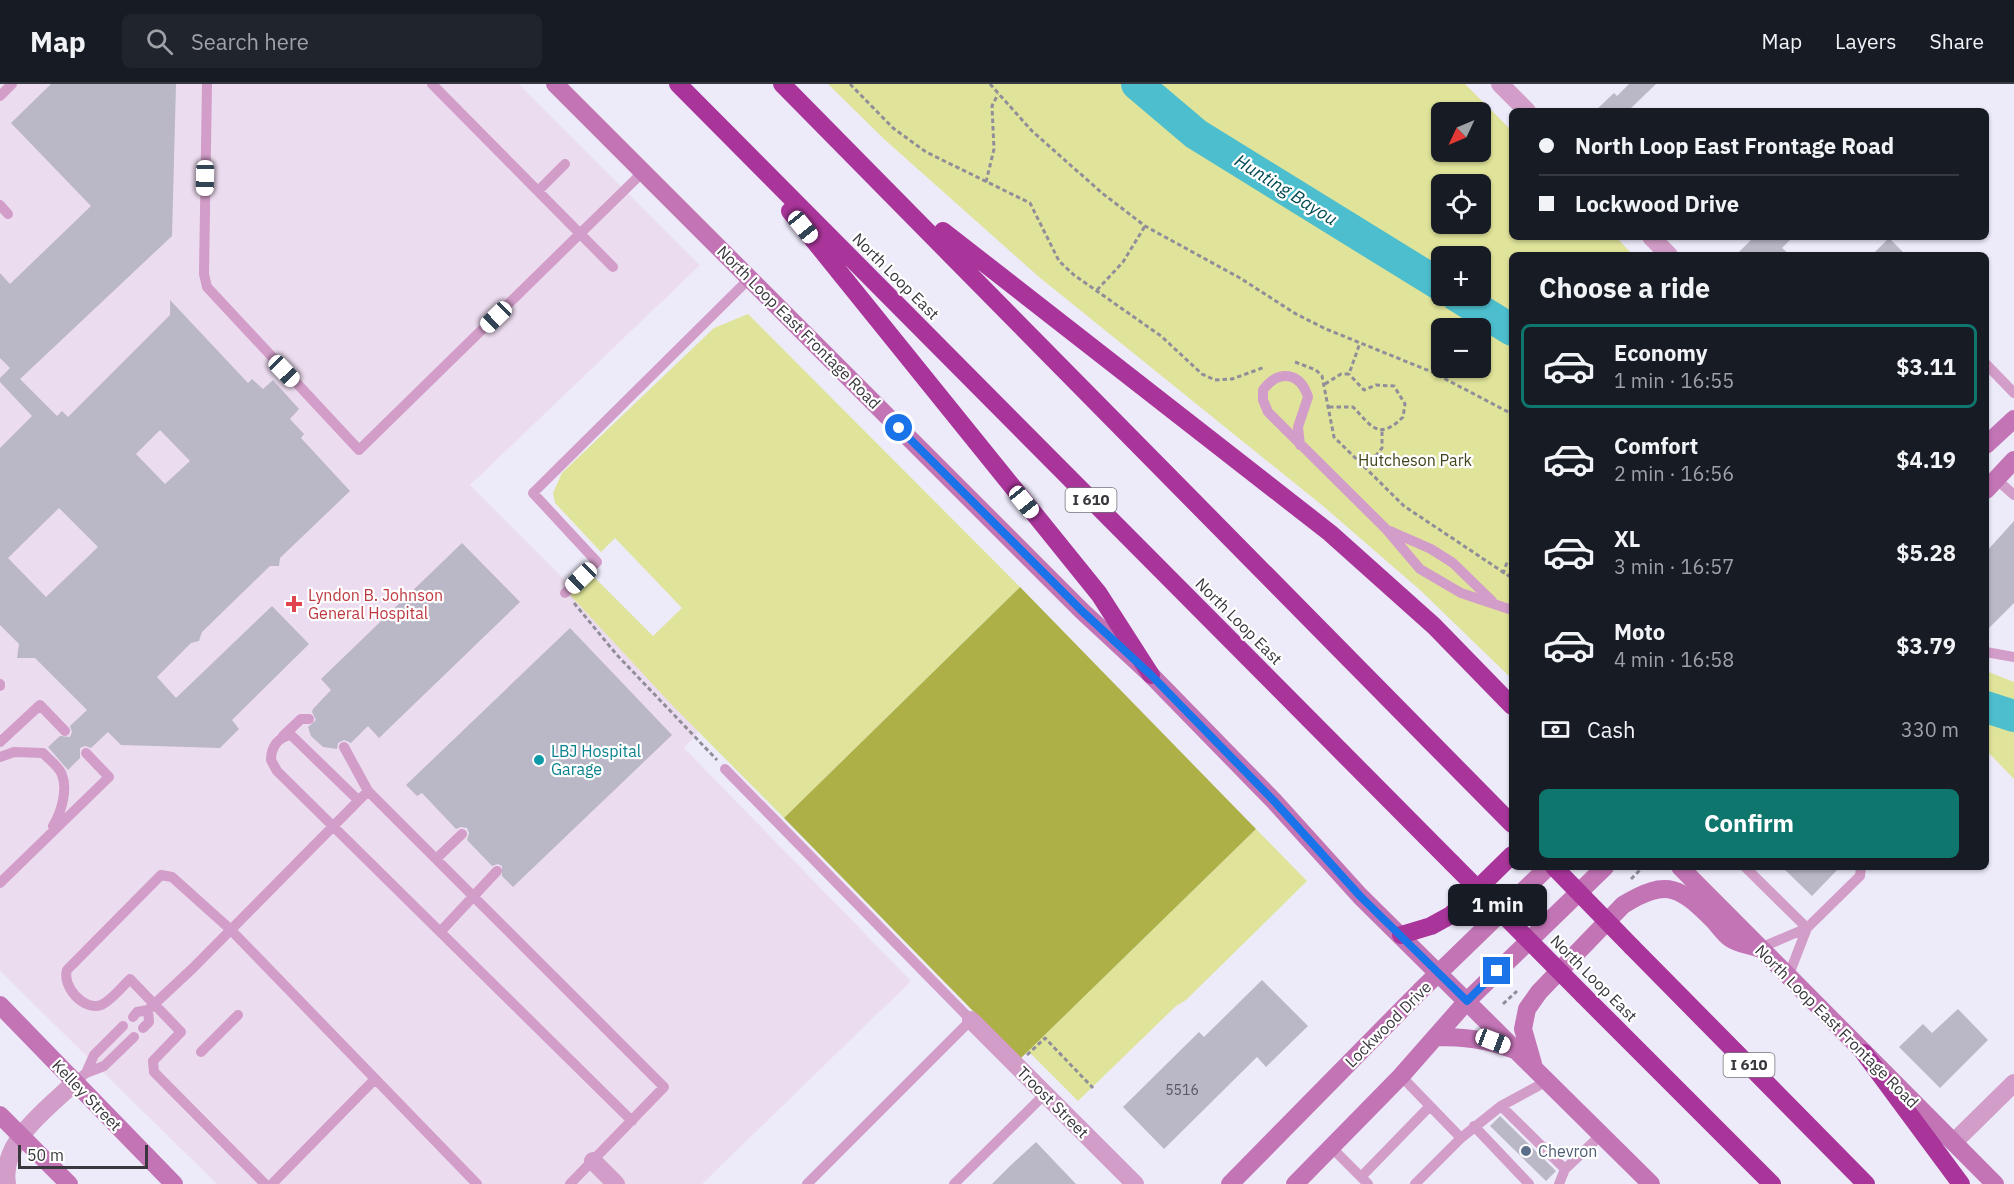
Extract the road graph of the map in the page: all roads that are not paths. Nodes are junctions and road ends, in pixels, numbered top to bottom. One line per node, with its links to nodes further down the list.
1 (12, 84): 8 (lane)
2 (207, 84): 15 (lane)
3 (432, 84): 14 (lane)
4 (555, 84): 13 (main road, North Loop East Frontage Road)
5 (678, 84): 10 (highway, North Loop East / I 610)
6 (782, 84): 12 (highway)
7 (1500, 84): 9 (street)
8 (0, 96)
9 (1524, 108)
10 (730, 137): 34 (highway); 118 (highway, North Loop East / I 610, bridge)
11 (565, 164): 14 (lane)
12 (865, 166): 35 (highway); 46 (highway)
13 (642, 173): 15 (lane); 19 (main road, North Loop East Frontage Road)
14 (538, 191): 15 (lane)
15 (581, 234): 18 (lane)
16 (1654, 240): 17 (street)
17 (1666, 252)
18 (613, 267)
19 (750, 278): 29 (lane); 34 (main road, North Loop East Frontage Road)
20 (1989, 367): 21 (lane)
21 (2014, 393)
22 (2014, 419): 23 (main road)
23 (1989, 442)
24 (1300, 445): 24 (lane); 28 (lane)
25 (2014, 460): 26 (main road)
26 (1991, 484): 27 (lane)
27 (2014, 495)
28 (1386, 529): 30 (lane); 30 (lane)
29 (565, 593)
30 (1495, 603): 31 (lane)
31 (1509, 609)
32 (1989, 653): 33 (lane)
33 (2014, 657)
34 (1151, 675): 64 (main road, North Loop East Frontage Road)
35 (1509, 703)
36 (309, 718): 38 (lane)
37 (65, 731): 39 (lane)
38 (284, 736): 45 (lane); 47 (lane)
39 (0, 742)
40 (344, 747): 44 (lane)
41 (86, 753): 49 (lane)
42 (0, 757): 49 (lane)
43 (725, 770): 73 (lane)
44 (368, 791): 45 (lane); 51 (lane)
45 (358, 801): 47 (lane)
46 (1507, 819)
47 (334, 827): 62 (lane); 63 (lane)
48 (462, 834): 51 (lane)
49 (45, 839): 59 (lane)
50 (1509, 858): 64 (highway)
51 (436, 859): 60 (lane)
52 (1545, 870): 66 (main road, Lockwood Drive)
53 (1557, 870): 119 (highway, I 610, bridge)
54 (1602, 870): 68 (main road)
55 (1683, 870): 65 (main road, North Loop East Frontage Road)
56 (1748, 870): 61 (lane)
57 (1861, 870): 61 (lane)
58 (497, 871): 60 (lane)
59 (0, 882)
60 (472, 897): 63 (lane); 91 (lane)
61 (1807, 928): 65 (lane); 67 (lane)
62 (230, 929): 70 (lane); 70 (lane); 84 (lane)
63 (441, 931): 91 (lane)
64 (1401, 935): 66 (main road, North Loop East Frontage Road)
65 (1760, 948): 67 (main road, North Loop East Frontage Road); 81 (main road)
66 (1438, 973): 68 (main road, North Loop East Frontage Road); 112 (main road, Lockwood Drive)
67 (1788, 976): 80 (main road, North Loop East Frontage Road)
68 (1467, 1001): 77 (main road); 78 (main road, North Loop East Frontage Road)
69 (0, 1005): 83 (main road, Kelley Street)
70 (152, 1007): 72 (lane); 75 (lane); 104 (lane)
71 (238, 1015): 79 (lane)
72 (133, 1017)
73 (971, 1020): 87 (street, Troost Street); 109 (lane)
74 (123, 1026): 83 (lane)
75 (144, 1028)
76 (135, 1037): 83 (lane)
77 (1435, 1037): 78 (main road); 82 (main road)
78 (1518, 1051): 81 (main road, North Loop East Frontage Road)
79 (201, 1052)
80 (1864, 1053): 96 (main road, North Loop East Frontage Road); 120 (highway)
81 (1533, 1064): 85 (main road, North Loop East Frontage Road)
82 (1401, 1076): 88 (lane); 97 (main road)
83 (80, 1078): 94 (street); 103 (main road, Kelley Street)
84 (375, 1079): 105 (lane); 106 (lane)
85 (1549, 1080): 89 (lane); 93 (main road, North Loop East Frontage Road)
86 (2014, 1083): 96 (street)
87 (1045, 1094): 110 (lane); 111 (street, Troost Street)
88 (1430, 1106): 95 (lane); 100 (lane)
89 (1501, 1106): 92 (lane); 99 (lane)
90 (0, 1114): 94 (main road)
91 (632, 1121): 98 (lane)
92 (1474, 1126): 95 (lane); 115 (lane)
93 (1602, 1134): 99 (lane); 117 (main road, North Loop East Frontage Road)
94 (20, 1135): 101 (street); 102 (main road)
95 (1461, 1138): 114 (lane)
96 (1954, 1142): 121 (main road, North Loop East Frontage Road)
97 (1331, 1147): 100 (lane); 113 (main road)
98 (593, 1161): 107 (lane); 108 (street)
99 (1565, 1170): 116 (lane)
100 (1365, 1181)
101 (7, 1184)
102 (69, 1184)
103 (174, 1184)
104 (264, 1184)
105 (272, 1184)
106 (477, 1184)
107 (570, 1184)
108 (616, 1184)
109 (807, 1184)
110 (954, 1184)
111 (1135, 1184)
112 (1230, 1184)
113 (1295, 1184)
114 (1415, 1184)
115 (1529, 1184)
116 (1559, 1184)
117 (1651, 1184)
118 (1772, 1184)
119 (1866, 1184)
120 (1961, 1184)
121 (1995, 1184)

